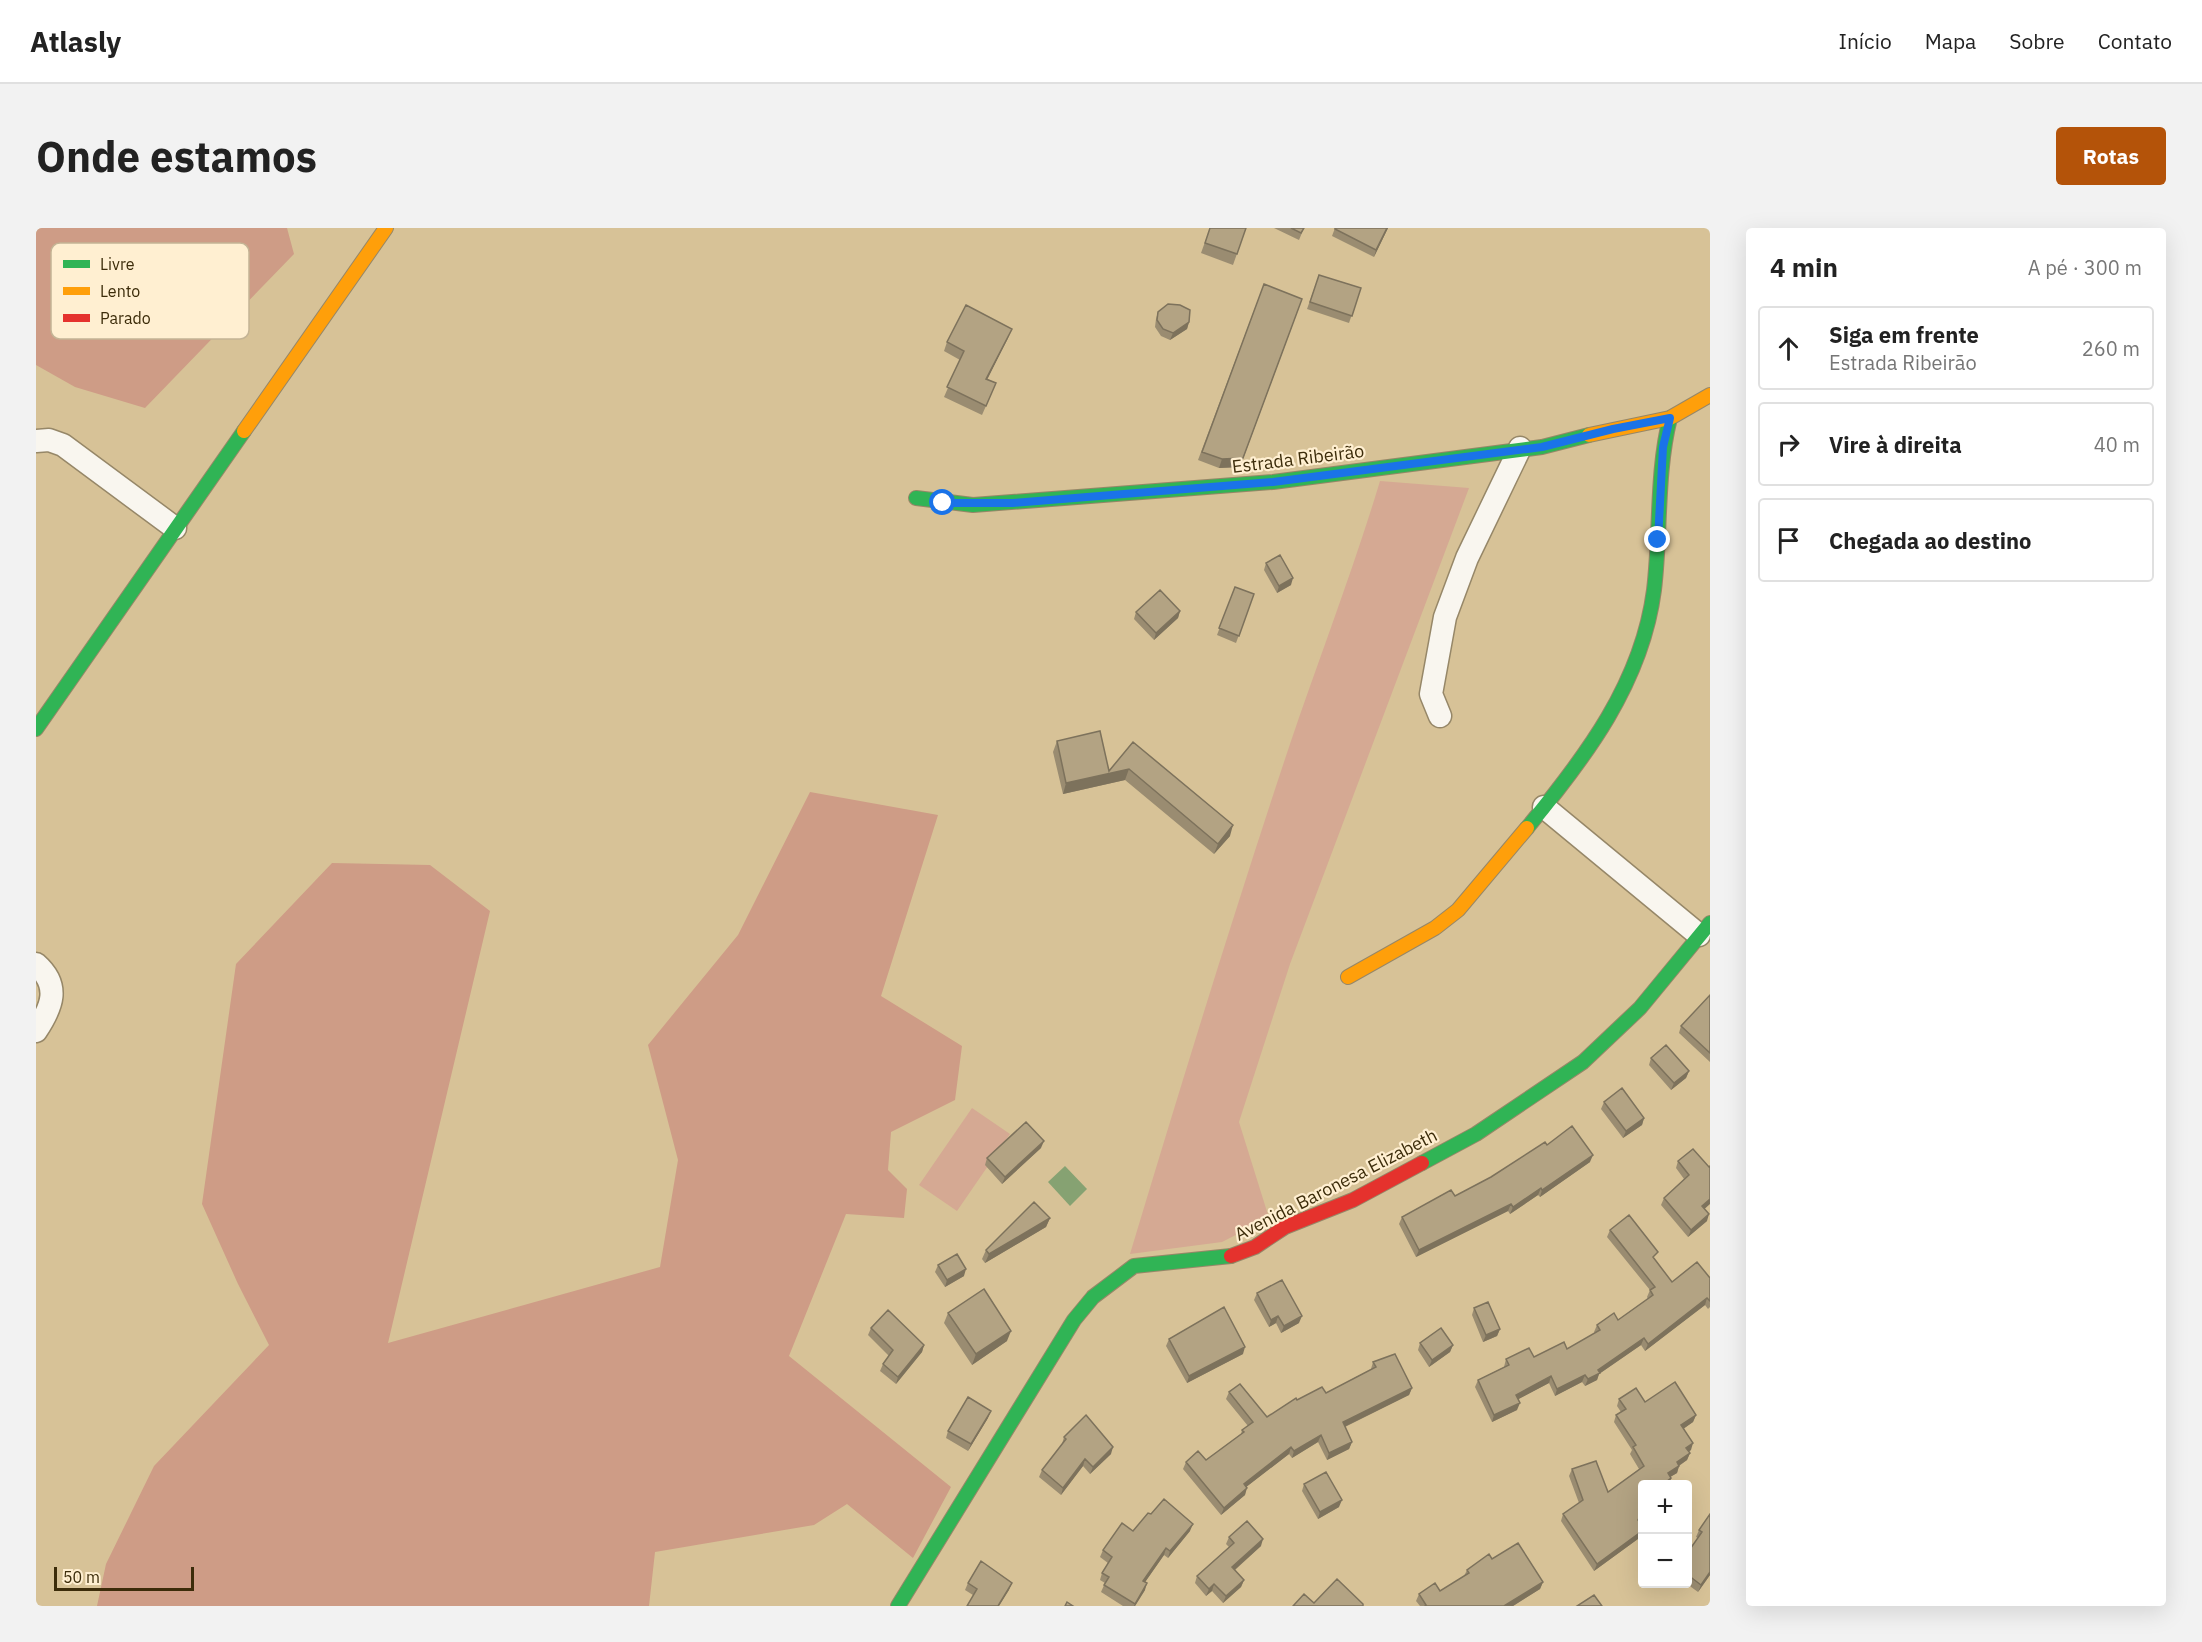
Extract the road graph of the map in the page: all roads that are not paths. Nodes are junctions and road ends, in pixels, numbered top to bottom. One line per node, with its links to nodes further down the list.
1 (386, 228): 7 (street)
2 (1710, 395): 3 (street, Estrada Ribeirão)
3 (1670, 418): 5 (street, Estrada Ribeirão); 10 (street)
4 (36, 441): 7 (street)
5 (1520, 448): 6 (street, Estrada Ribeirão); 8 (street)
6 (916, 498)
7 (175, 528): 9 (street)
8 (1440, 716)
9 (36, 729)
10 (1544, 807): 11 (street); 13 (street)
11 (1705, 929): 15 (street, Avenida Baronesa Elizabeth)
12 (36, 964): 14 (street)
13 (1348, 977)
14 (36, 1031)
15 (898, 1606)

